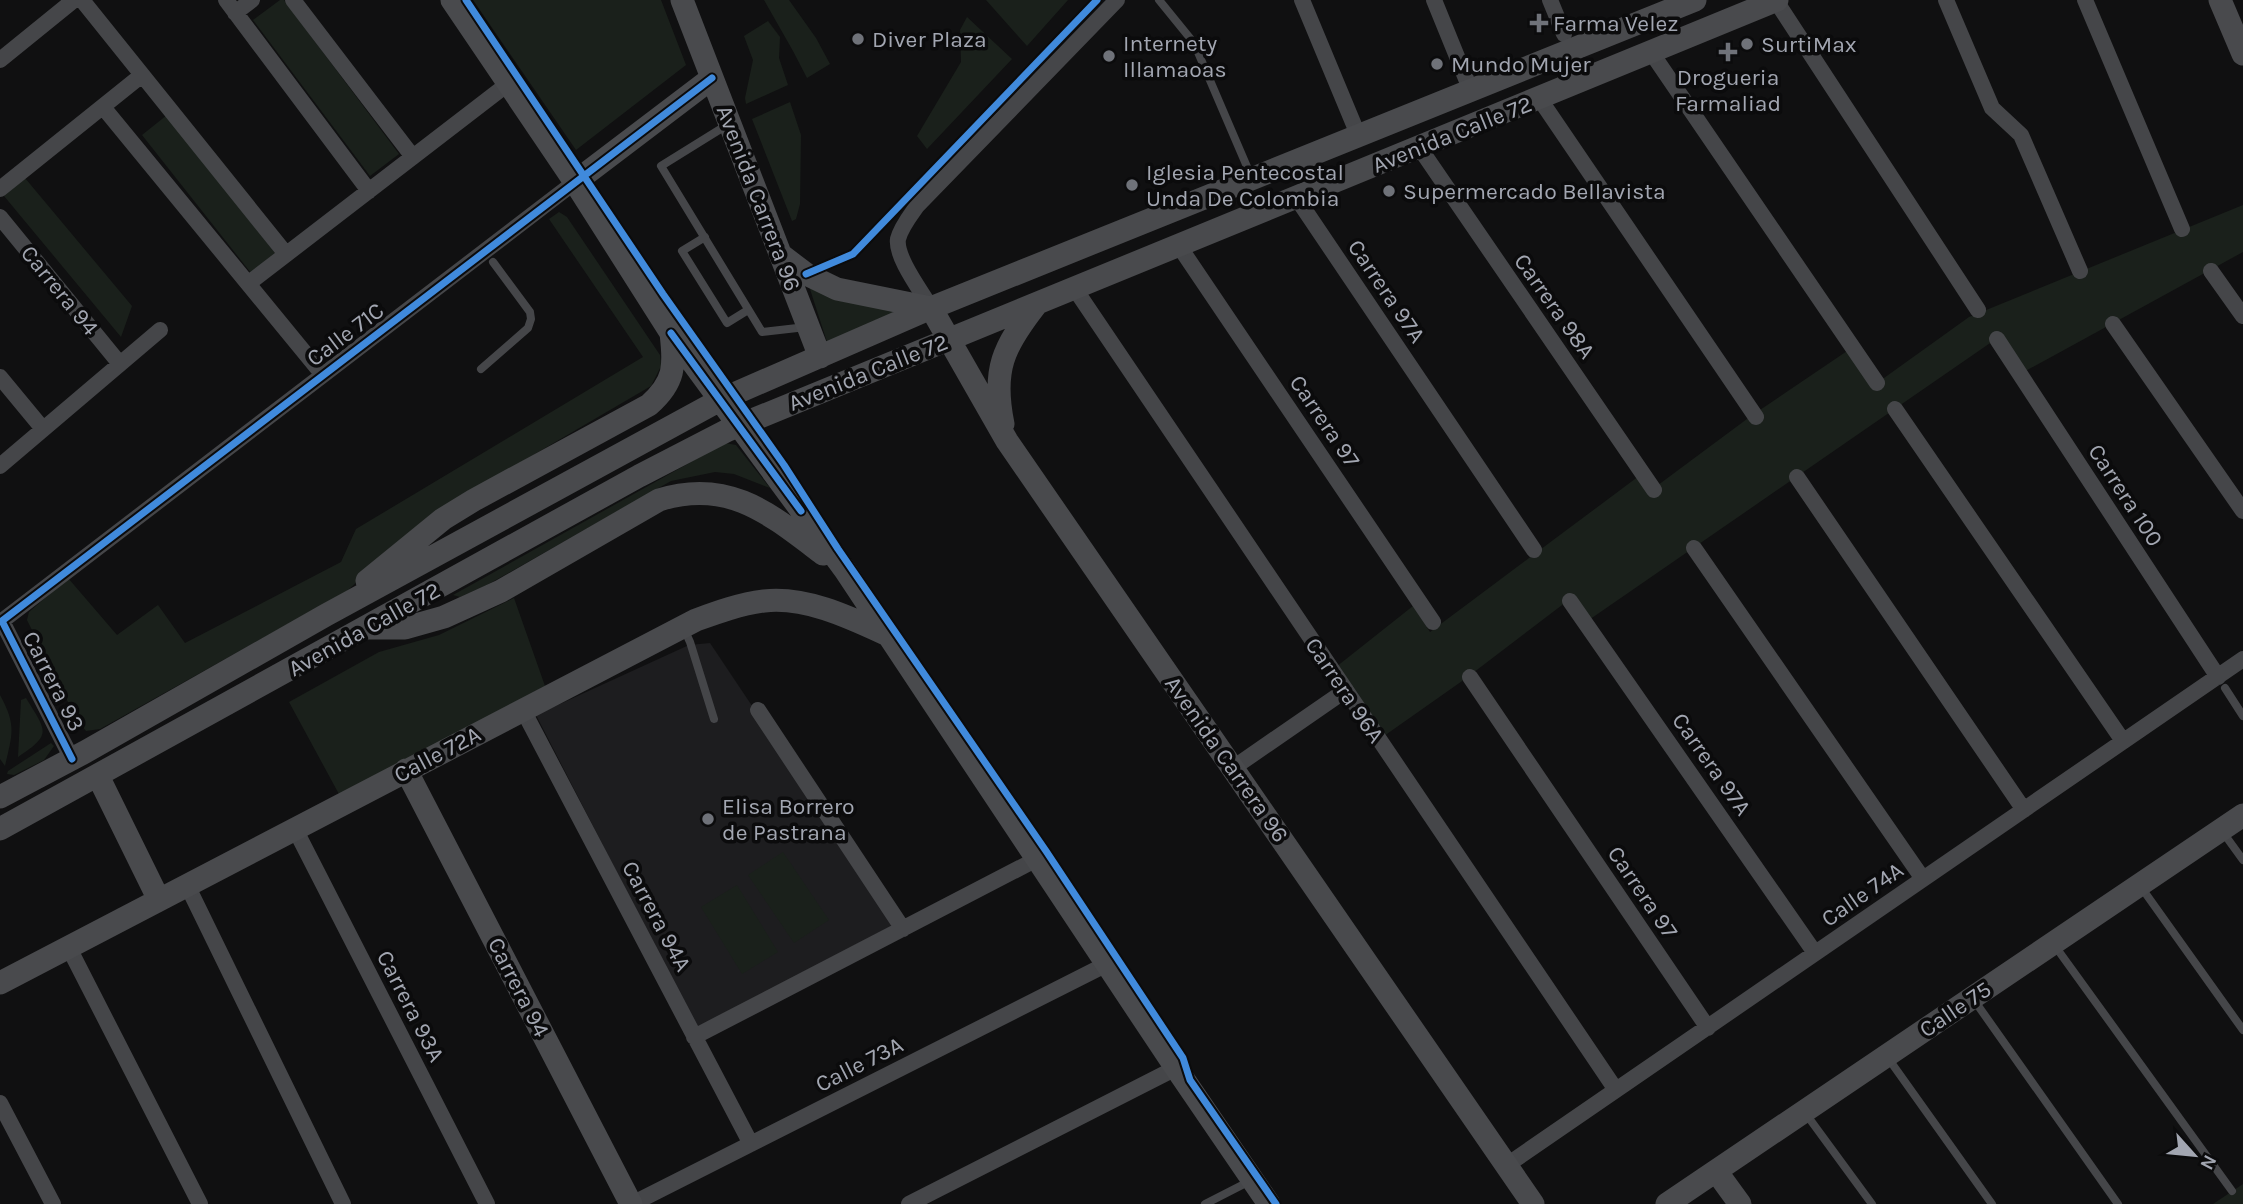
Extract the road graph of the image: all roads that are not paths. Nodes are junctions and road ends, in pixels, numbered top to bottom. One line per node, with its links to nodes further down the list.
1 (74, 0): 21 (street)
2 (82, 0): 22 (street)
3 (252, 0): 17 (street)
4 (293, 0): 31 (street)
5 (452, 0): 24 (main road)
6 (682, 0): 23 (main road, Avenida Carrera 96)
7 (1117, 0): 49 (street)
8 (1159, 0): 32 (lane)
9 (1302, 0): 29 (street)
10 (1434, 0): 25 (street)
11 (1550, 0): 18 (street)
12 (1777, 0): 19 (main road, Avenida Calle 72); 51 (street)
13 (1946, 0): 44 (street)
14 (2085, 0): 38 (street)
15 (2220, 0): 20 (main road)
16 (1691, 1): 25 (main road, Avenida Calle 72)
17 (230, 7): 35 (street)
18 (1564, 34)
19 (1651, 52): 26 (main road, Avenida Calle 72); 64 (street)
20 (2243, 54)
21 (0, 60)
22 (142, 75): 27 (street); 41 (street)
23 (712, 78): 28 (main road, Avenida Carrera 96); 33 (main road, Calle 71C)
24 (509, 83): 31 (street); 33 (main road)
25 (1471, 91): 29 (main road, Avenida Calle 72)
26 (1539, 98): 30 (main road, Avenida Calle 72); 67 (street)
27 (103, 107): 34 (street); 46 (street)
28 (730, 123): 39 (lane); 42 (main road, Avenida Carrera 96)
29 (1359, 137): 32 (main road, Avenida Calle 72)
30 (1419, 147): 36 (main road, Avenida Calle 72); 73 (street, Carrera 98A)
31 (413, 157): 35 (street)
32 (1253, 180): 49 (main road, Avenida Calle 72)
33 (575, 182): 43 (street, Calle 71C); 56 (main road)
34 (0, 189)
35 (369, 191): 41 (street)
36 (1297, 197): 40 (main road, Avenida Calle 72); 76 (street, Carrera 97A)
37 (0, 217): 60 (street, Carrera 94)
38 (2182, 229)
39 (705, 237): 50 (lane); 50 (lane)
40 (1179, 246): 47 (main road, Avenida Calle 72); 81 (street, Carrera 97)
41 (286, 254): 46 (street)
42 (781, 254): 49 (main road); 54 (main road, Avenida Carrera 96)
43 (489, 256): 61 (lane); 62 (street, Calle 71C)
44 (2080, 271)
45 (2211, 271): 52 (street)
46 (249, 283): 62 (street)
47 (1075, 289): 48 (main road, Avenida Calle 72); 88 (street, Carrera 96A)
48 (1035, 305): 57 (main road, Avenida Calle 72); 70 (main road)
49 (930, 308): 57 (main road, Avenida Carrera 96); 59 (main road, Avenida Calle 72)
50 (748, 310): 54 (lane)
51 (1978, 310)
52 (2243, 316)
53 (2113, 324): 74 (street)
54 (808, 326): 59 (main road, Avenida Carrera 96)
55 (160, 330): 60 (street)
56 (671, 333): 65 (main road); 79 (main road)
57 (948, 339): 68 (main road, Avenida Calle 72); 70 (main road, Avenida Carrera 96)
58 (1997, 339): 87 (street, Carrera 100)
59 (820, 357): 65 (main road, Avenida Calle 72)
60 (120, 364): 69 (street)
61 (481, 369)
62 (323, 375): 80 (street, Calle 71C)
63 (0, 377): 69 (street)
64 (1877, 383)
65 (720, 400): 68 (main road); 79 (main road, Avenida Calle 72)
66 (1895, 409): 93 (street)
67 (1756, 417)
68 (738, 425): 77 (main road); 83 (main road, Avenida Calle 72)
69 (43, 429): 71 (street)
70 (1007, 441): 95 (main road, Avenida Carrera 96)
71 (0, 466)
72 (1797, 477): 99 (street)
73 (1654, 490)
74 (2243, 511)
75 (1694, 548): 106 (street)
76 (1534, 550)
77 (845, 570): 83 (main road); 84 (main road)
78 (1570, 601): 113 (street, Carrera 97A)
79 (326, 615): 94 (main road, Avenida Calle 72)
80 (2, 621): 94 (street, Carrera 93)
81 (1433, 622)
82 (682, 626): 84 (main road, Calle 72A); 89 (main road, Calle 72A); 92 (lane)
83 (365, 628): 97 (main road, Avenida Calle 72)
84 (888, 635): 104 (main road)
85 (2243, 659): 87 (street, Calle 74A)
86 (1470, 677): 117 (street, Carrera 97)
87 (2221, 682): 91 (lane, Carrera 100); 93 (street, Calle 74A)
88 (1346, 690): 95 (street); 122 (street, Carrera 96A)
89 (523, 709): 96 (main road, Calle 72A); 119 (street, Carrera 94A)
90 (758, 710): 110 (street)
91 (2243, 716)
92 (714, 719)
93 (2123, 741): 99 (street, Calle 74A)
94 (72, 759): 98 (main road, Avenida Calle 72)
95 (1233, 768): 126 (main road, Avenida Carrera 96)
96 (406, 771): 102 (main road, Calle 72A); 134 (main road, Carrera 94)
97 (98, 776): 101 (main road, Avenida Calle 72); 109 (main road)
98 (1, 794)
99 (2024, 810): 106 (street, Calle 74A)
100 (2243, 815): 103 (main road, Calle 75)
101 (0, 829)
102 (295, 829): 107 (main road, Calle 72A); 133 (street, Carrera 93A)
103 (2221, 830): 105 (lane); 108 (main road, Calle 75)
104 (1037, 859): 110 (street); 114 (main road)
105 (2243, 860)
106 (1923, 879): 113 (street, Calle 74A)
107 (187, 885): 109 (main road, Calle 72A); 132 (street)
108 (2140, 885): 111 (main road, Calle 75); 118 (lane)
109 (159, 900): 112 (main road, Calle 72A)
110 (903, 929): 119 (street)
111 (2053, 943): 116 (main road, Calle 75); 129 (lane)
112 (69, 948): 115 (main road, Calle 72A); 131 (street)
113 (1815, 954): 117 (street, Calle 74A)
114 (1107, 964): 121 (main road); 125 (street, Calle 73A)
115 (0, 983)
116 (1972, 998): 120 (main road, Calle 75); 143 (lane)
117 (1707, 1028): 122 (street, Calle 74A)
118 (2243, 1030)
119 (694, 1037): 125 (street, Carrera 94A)
120 (1887, 1056): 124 (main road, Calle 75); 142 (lane)
121 (1176, 1068): 128 (main road); 135 (street)
122 (1616, 1090): 126 (street, Calle 74A)
123 (0, 1103): 130 (street)
124 (1804, 1111): 127 (main road, Calle 75); 141 (lane)
125 (751, 1144): 134 (street, Calle 73A)
126 (1507, 1166): 138 (main road, Avenida Carrera 96)
127 (1717, 1171): 139 (main road, Calle 75); 140 (main road)
128 (1253, 1180): 136 (lane); 137 (main road)
129 (2232, 1191)
130 (53, 1204)
131 (200, 1204)
132 (343, 1204)
133 (487, 1204)
134 (631, 1204)
135 (909, 1204)
136 (1205, 1204)
137 (1269, 1204)
138 (1533, 1204)
139 (1667, 1204)
140 (1740, 1204)
141 (1872, 1204)
142 (1992, 1204)
143 (2119, 1204)

